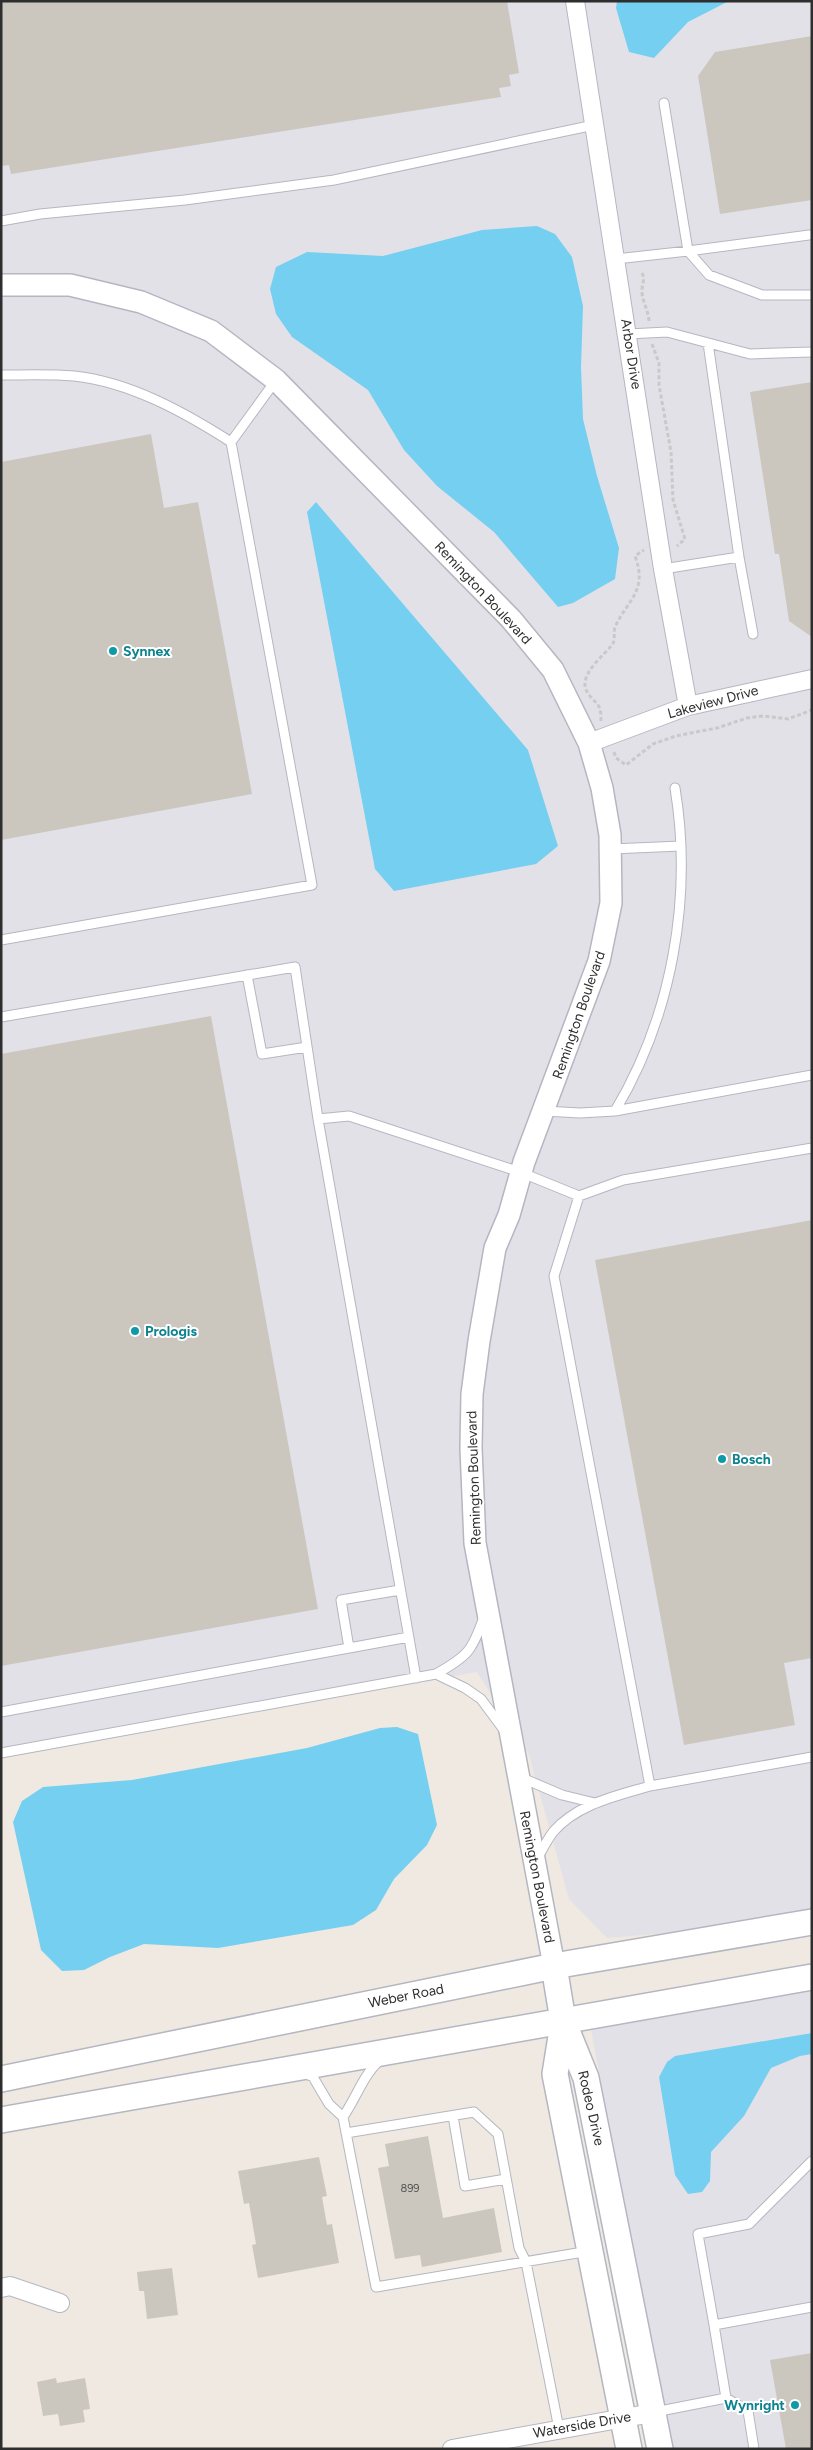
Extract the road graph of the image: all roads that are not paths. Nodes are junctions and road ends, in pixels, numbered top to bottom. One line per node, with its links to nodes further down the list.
1 (575, 1): 3 (street, Arbor Drive)
2 (664, 103): 6 (lane)
3 (594, 125): 4 (lane); 7 (street, Arbor Drive)
4 (1, 221)
5 (809, 235): 6 (lane)
6 (688, 251): 7 (lane); 9 (lane)
7 (616, 259): 10 (street, Arbor Drive)
8 (1, 286): 14 (street, Remington Boulevard)
9 (812, 295)
10 (628, 334): 11 (lane); 17 (street, Arbor Drive)
11 (708, 343): 12 (lane); 16 (lane)
12 (812, 352)
13 (1, 374): 15 (lane)
14 (276, 380): 15 (lane); 21 (street, Remington Boulevard)
15 (231, 442): 25 (lane)
16 (739, 557): 17 (lane); 18 (lane)
17 (663, 569): 20 (street, Arbor Drive)
18 (753, 634)
19 (812, 679): 20 (street, Lakeview Drive)
20 (688, 706): 21 (street, Lakeview Drive)
21 (589, 743): 24 (street, Remington Boulevard)
22 (675, 788): 23 (lane)
23 (680, 846): 24 (lane); 31 (lane)
24 (611, 849): 30 (street, Remington Boulevard)
25 (1, 940)
26 (247, 975): 27 (lane); 28 (lane); 28 (lane)
27 (1, 1017)
28 (307, 1046): 32 (lane)
29 (812, 1075): 31 (lane)
30 (544, 1110): 31 (lane); 34 (street, Remington Boulevard)
31 (615, 1112)
32 (318, 1119): 34 (lane); 36 (lane)
33 (812, 1148): 35 (lane)
34 (520, 1172): 35 (lane); 37 (street, Remington Boulevard)
35 (579, 1196): 47 (lane)
36 (400, 1590): 38 (lane); 39 (lane)
37 (487, 1610): 40 (lane); 43 (street, Remington Boulevard)
38 (409, 1637): 39 (lane); 41 (lane)
39 (349, 1648): 42 (lane)
40 (436, 1674): 41 (lane); 43 (lane)
41 (416, 1678): 44 (lane)
42 (1, 1712)
43 (511, 1739): 46 (street, Remington Boulevard)
44 (1, 1753)
45 (812, 1757): 47 (lane)
46 (518, 1776): 48 (lane); 49 (street, Remington Boulevard)
47 (650, 1786): 48 (lane)
48 (595, 1803): 49 (lane)
49 (535, 1863): 51 (street, Remington Boulevard)
50 (812, 1922): 51 (main road, Weber Road)
51 (554, 1966): 53 (main road, Remington Boulevard); 56 (main road, Weber Road)
52 (812, 1977): 53 (main road)
53 (563, 2021): 54 (main road); 63 (main road, Rodeo Drive); 70 (main road, Rodeo Drive)
54 (389, 2052): 55 (main road); 58 (lane)
55 (298, 2069): 58 (lane); 59 (main road)
56 (1, 2079)
57 (453, 2116): 60 (lane); 62 (lane); 62 (lane)
58 (343, 2117): 60 (lane)
59 (1, 2120)
60 (346, 2132): 64 (lane)
61 (812, 2161): 68 (lane)
62 (506, 2179): 64 (lane)
63 (590, 2251): 64 (lane); 71 (main road, Rodeo Drive)
64 (526, 2262): 72 (lane)
65 (1, 2288): 66 (street)
66 (60, 2302)
67 (812, 2308): 68 (lane)
68 (714, 2325): 69 (lane)
69 (726, 2398): 70 (lane); 76 (lane)
70 (652, 2413): 71 (street, Waterside Drive); 75 (main road, Rodeo Drive)
71 (624, 2418): 72 (street, Waterside Drive); 74 (main road, Rodeo Drive)
72 (559, 2429): 73 (street, Waterside Drive)
73 (452, 2449)
74 (629, 2449)
75 (660, 2449)
76 (754, 2449)

